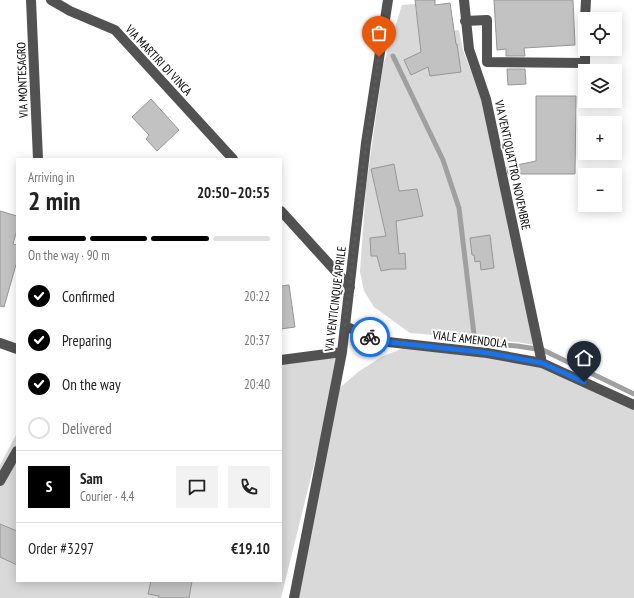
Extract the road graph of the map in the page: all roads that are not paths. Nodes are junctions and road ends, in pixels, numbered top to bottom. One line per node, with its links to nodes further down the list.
1 (32, 0): 9 (street, VIA MONTESAGRO)
2 (51, 0): 10 (street, VIA MARTIRI DI VINCA)
3 (388, 0): 12 (street, VIA VENTICINQUE APRILE)
4 (464, 0): 7 (street, VIA VENTIQUATTRO NOVEMBRE)
5 (586, 0): 6 (street)
6 (585, 12)
7 (465, 21): 8 (street); 17 (street, VIA VENTIQUATTRO NOVEMBRE)
8 (585, 56)
9 (38, 158)
10 (232, 158)
11 (282, 213): 12 (street)
12 (350, 287): 13 (street, VIA VENTICINQUE APRILE)
13 (345, 326): 16 (street, VIA VENTICINQUE APRILE); 17 (street, VIALE AMENDOLA)
14 (0, 343): 15 (street)
15 (16, 349)
16 (342, 352): 18 (street); 22 (street, VIA VENTICINQUE APRILE)
17 (541, 359): 19 (street, VIALE AMENDOLA)
18 (282, 360)
19 (634, 405)
20 (16, 453): 21 (street)
21 (0, 481)
22 (294, 598)

